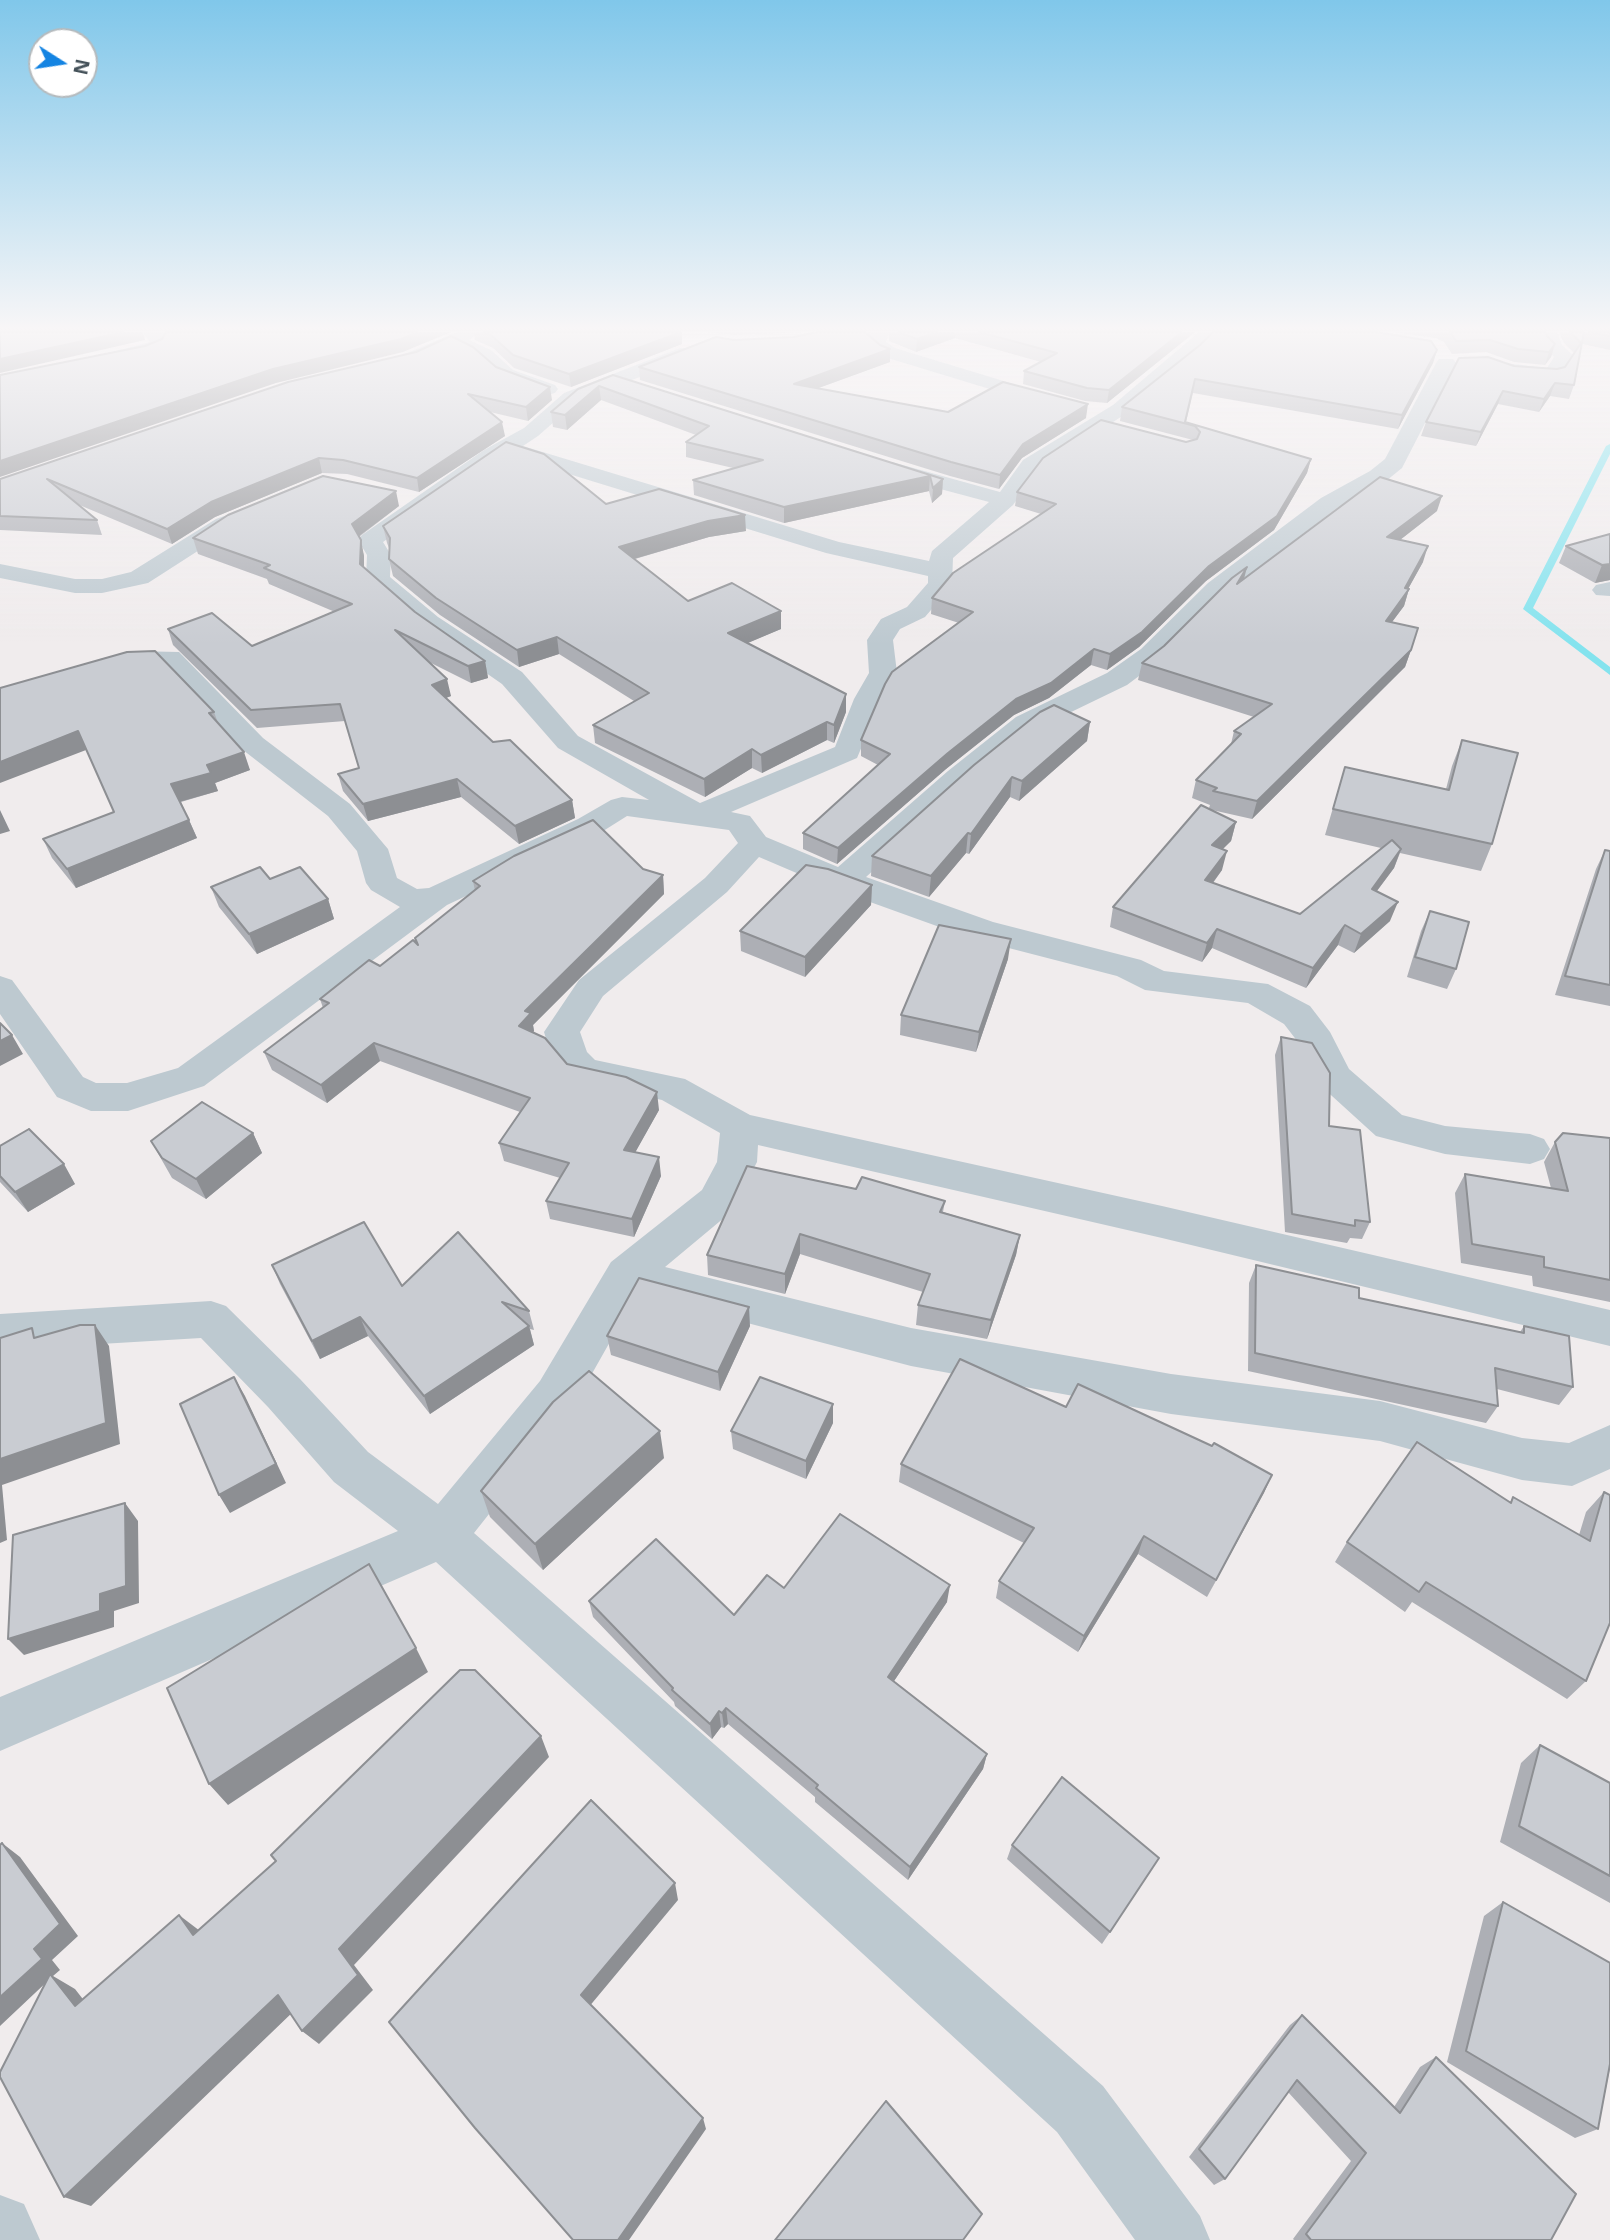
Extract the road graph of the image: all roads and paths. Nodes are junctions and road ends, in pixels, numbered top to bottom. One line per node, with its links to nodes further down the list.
1 (523, 437): 4 (street)
2 (1067, 437): 6 (street)
3 (1407, 437): 13 (street)
4 (505, 447): 9 (street); 11 (street)
5 (877, 464): 6 (street)
6 (1005, 500): 9 (street)
7 (261, 508): 8 (street)
8 (0, 571)
9 (940, 571): 11 (street)
10 (87, 672): 14 (street)
11 (698, 815): 12 (street); 14 (street)
12 (755, 844): 13 (street); 16 (street)
13 (843, 880): 17 (street)
14 (435, 898): 15 (street)
15 (0, 988)
16 (740, 1127): 18 (street); 19 (street)
17 (1530, 1149)
18 (626, 1274): 21 (street); 22 (street)
19 (1610, 1328)
20 (0, 1332): 22 (street)
21 (1610, 1446)
22 (442, 1536): 23 (street); 26 (street)
23 (0, 1724)
24 (0, 2228): 25 (street)
25 (6, 2240)
26 (1176, 2240)

